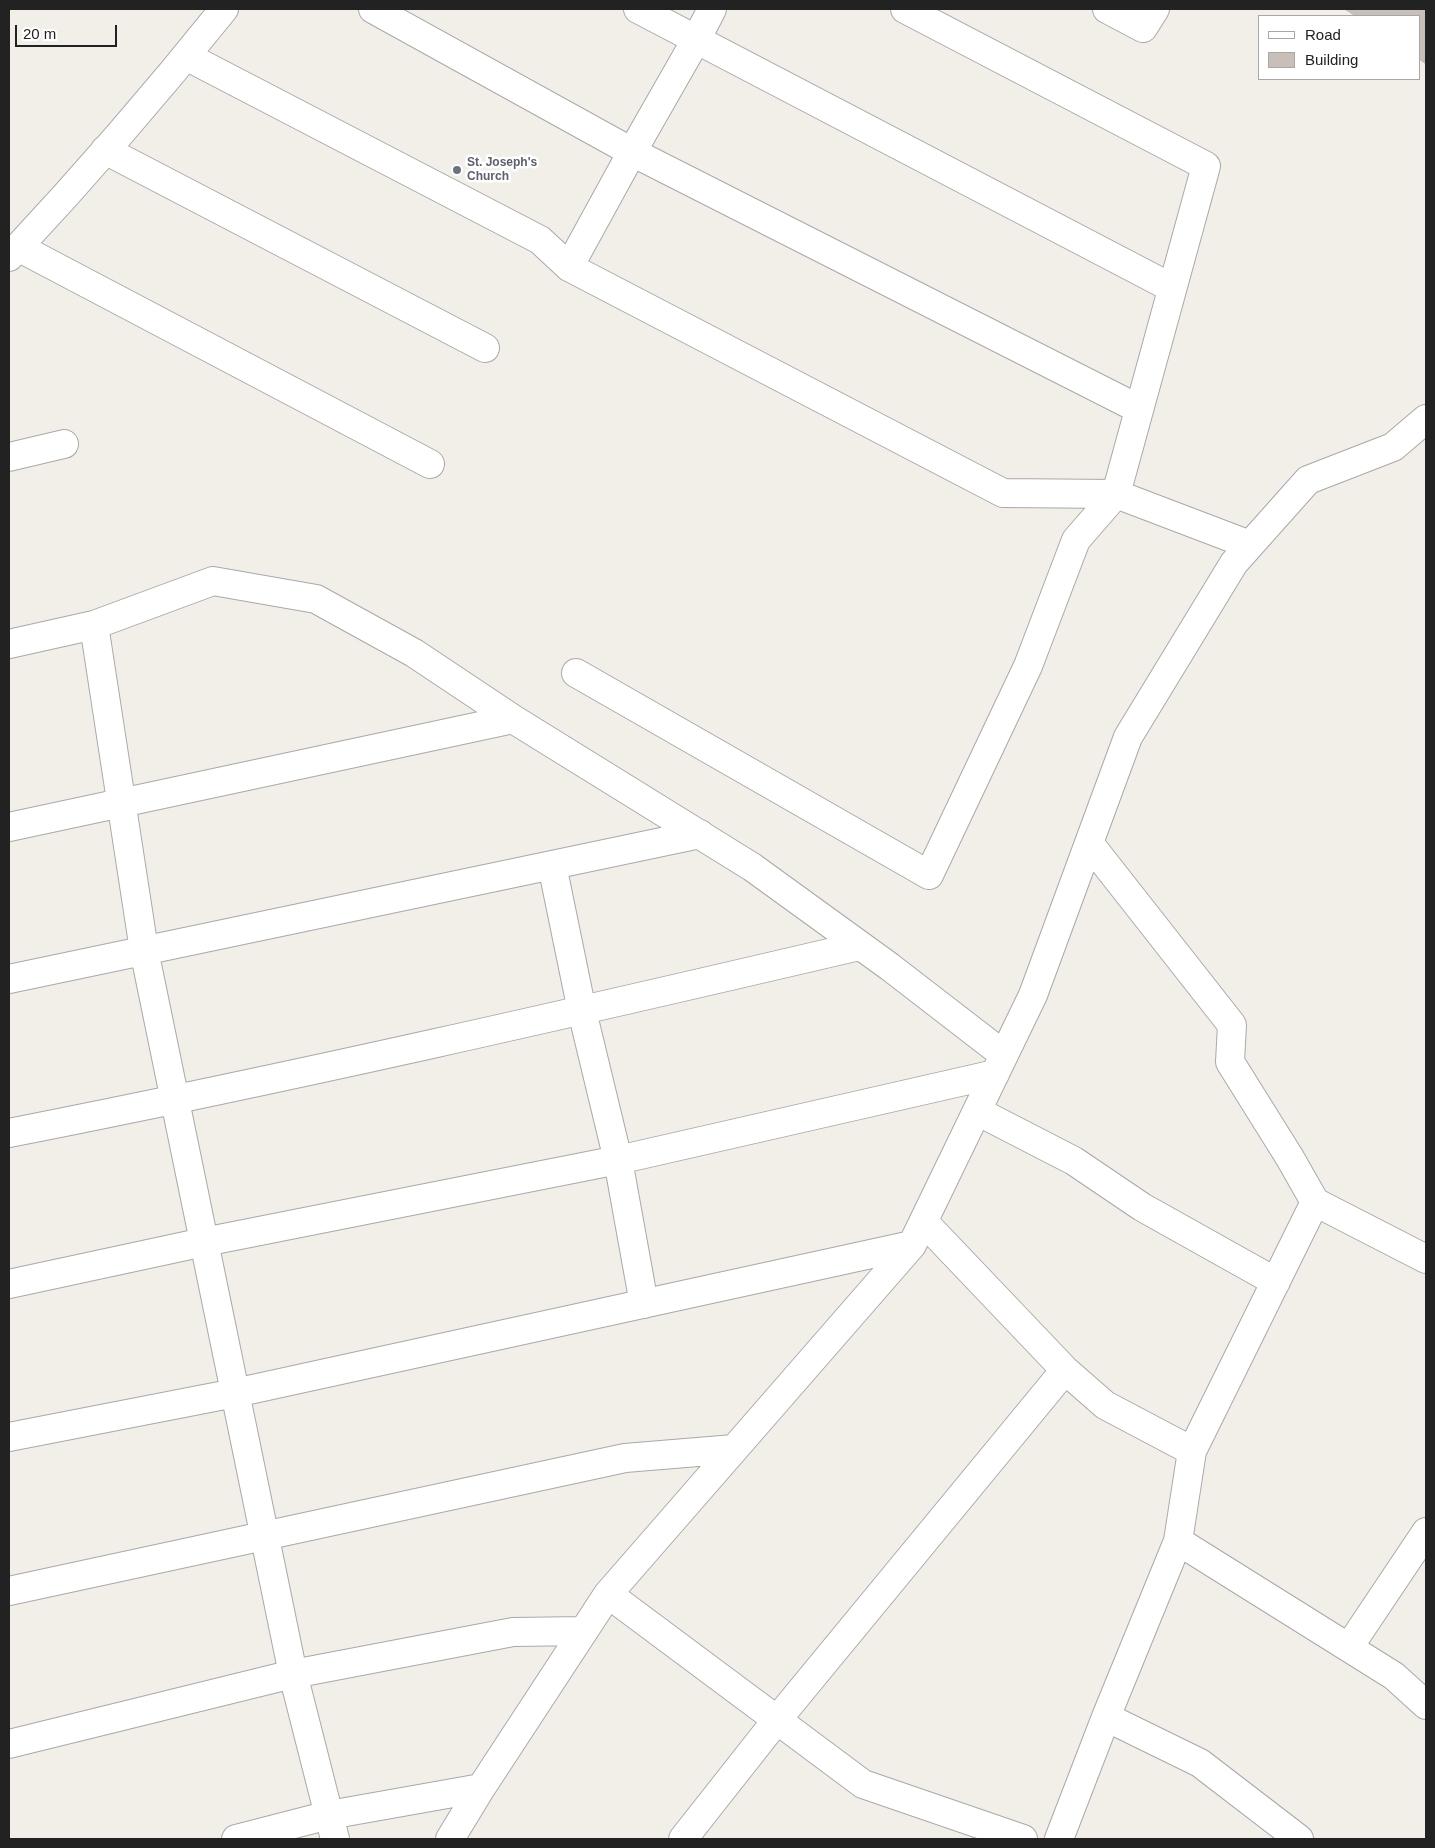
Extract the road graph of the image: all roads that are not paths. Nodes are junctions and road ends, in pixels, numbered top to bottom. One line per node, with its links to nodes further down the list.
1 (224, 9): 9 (street)
2 (374, 9): 11 (street)
3 (638, 9): 8 (street)
4 (712, 9): 8 (street)
5 (905, 9): 14 (street)
6 (1107, 9): 7 (street)
7 (1155, 9)
8 (696, 40): 11 (street); 14 (street)
9 (186, 56): 10 (street); 13 (street)
10 (105, 150): 12 (street); 15 (street)
11 (632, 152): 13 (street); 16 (street)
12 (13, 252): 20 (street)
13 (569, 267): 21 (street)
14 (1172, 288): 16 (street)
15 (485, 348)
16 (1139, 409): 21 (street)
17 (1426, 419): 22 (street)
18 (64, 444): 19 (street)
19 (9, 457)
20 (430, 464)
21 (1116, 494): 22 (street); 25 (street)
22 (1250, 545): 30 (street)
23 (94, 625): 24 (street); 26 (street); 27 (street)
24 (9, 644)
25 (576, 673)
26 (513, 719): 27 (street); 29 (street)
27 (121, 803): 28 (street); 33 (street)
28 (9, 827)
29 (700, 834): 31 (street); 32 (street)
30 (1089, 843): 36 (street); 41 (street)
31 (552, 865): 33 (street); 35 (street)
32 (859, 946): 35 (street); 36 (street)
33 (144, 950): 34 (street); 37 (street)
34 (9, 980)
35 (582, 1011): 37 (street); 40 (street)
36 (1000, 1065): 38 (street); 40 (street)
37 (175, 1101): 39 (street); 43 (street)
38 (977, 1111): 42 (street); 45 (street)
39 (9, 1133)
40 (618, 1160): 43 (street); 47 (street)
41 (1315, 1202): 44 (street); 45 (street)
42 (918, 1233): 47 (street); 48 (street); 51 (street)
43 (204, 1242): 46 (street); 49 (street)
44 (1426, 1259)
45 (1276, 1282): 52 (street)
46 (9, 1284)
47 (644, 1304): 49 (street)
48 (1065, 1370): 52 (street); 63 (street)
49 (236, 1393): 50 (street); 54 (street)
50 (9, 1437)
51 (734, 1449): 54 (street); 57 (street)
52 (1192, 1451): 55 (street)
53 (1426, 1532): 59 (street)
54 (265, 1537): 56 (street); 60 (street)
55 (1178, 1541): 59 (street); 62 (street)
56 (9, 1592)
57 (608, 1594): 58 (street); 63 (street)
58 (584, 1631): 60 (street); 65 (street)
59 (1349, 1648): 61 (street)
60 (293, 1674): 64 (street); 66 (street)
61 (1426, 1705)
62 (1106, 1717): 71 (street); 72 (street)
63 (776, 1720): 69 (street); 70 (street)
64 (9, 1744)
65 (481, 1788): 66 (street); 68 (street)
66 (332, 1827): 67 (street)
67 (236, 1839)
68 (450, 1839)
69 (684, 1839)
70 (1023, 1839)
71 (1058, 1839)
72 (1299, 1839)

